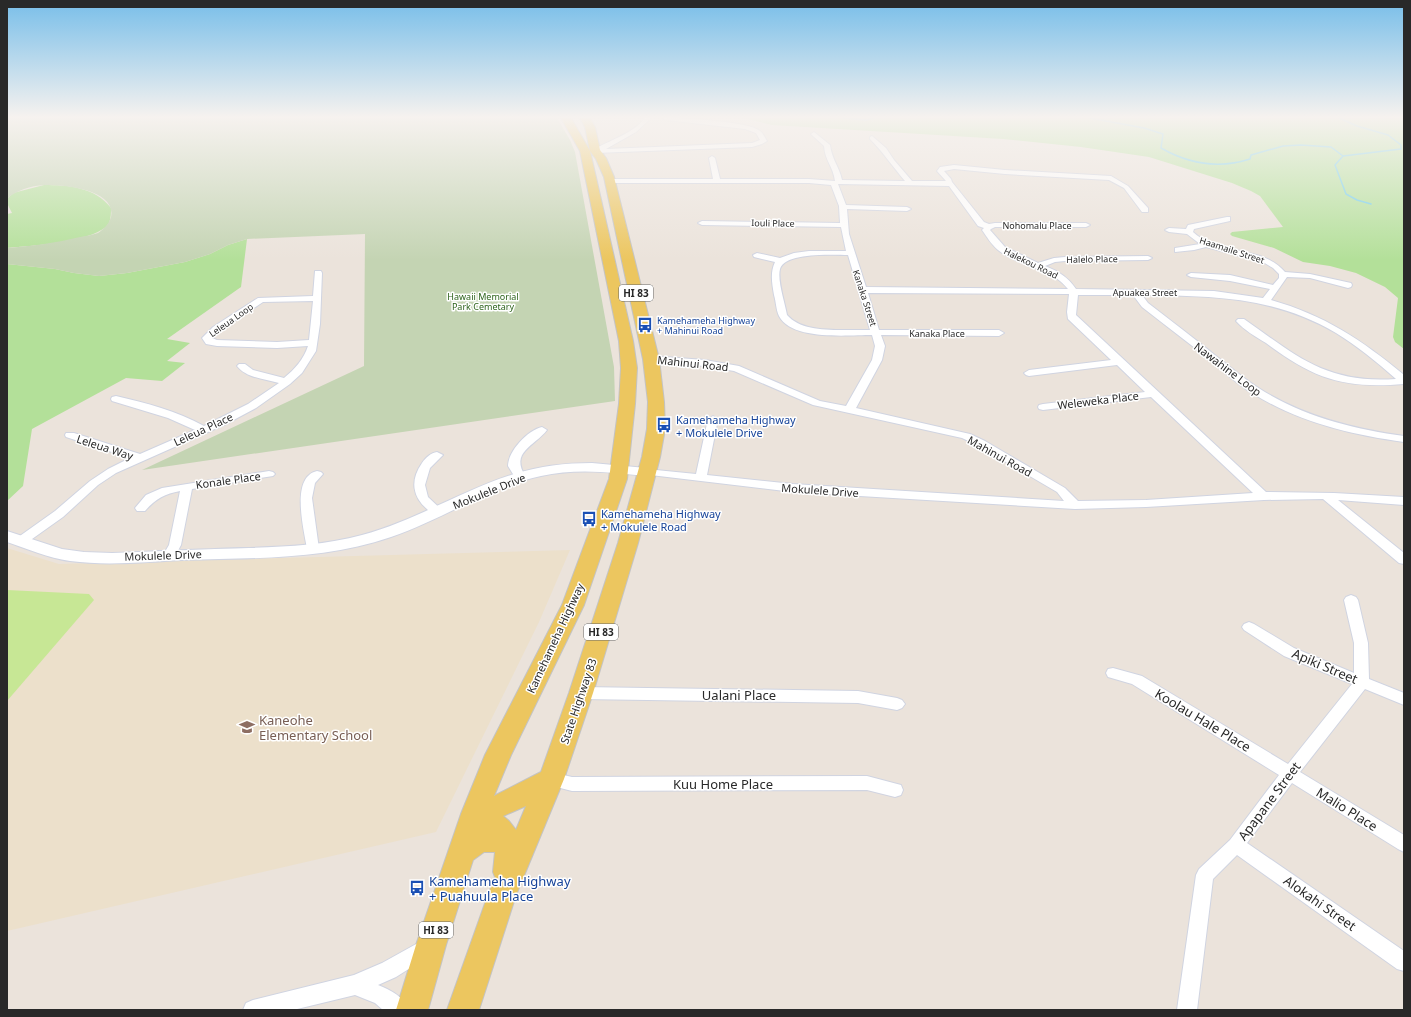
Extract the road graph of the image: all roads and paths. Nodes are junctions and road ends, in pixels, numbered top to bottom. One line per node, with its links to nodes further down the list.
1 (591, 165): 8 (main road, Kamehameha Highway / HI 83)
2 (604, 165): 6 (main road, State Highway 83 / HI 83)
3 (714, 165): 7 (street)
4 (833, 165): 10 (street, Kanaka Street)
5 (895, 165): 9 (street)
6 (609, 181): 7 (street); 8 (main road); 19 (main road, State Highway 83 / HI 83)
7 (717, 181): 10 (street)
8 (592, 182): 21 (main road, Kamehameha Highway / HI 83)
9 (910, 182): 10 (street); 11 (street)
10 (836, 183): 12 (street, Kanaka Street)
11 (949, 184): 14 (street, Halekou Road); 20 (street, Halekou Road)
12 (844, 207): 13 (street); 17 (street, Kanaka Street)
13 (907, 209)
14 (1145, 210)
15 (1227, 219): 23 (street, Haamaile Street)
16 (702, 222): 17 (street, Iouli Place)
17 (844, 225): 26 (street, Kanaka Street)
18 (1086, 225): 20 (street, Nohomalu Place)
19 (620, 227): 21 (main road); 46 (main road, State Highway 83 / HI 83)
20 (988, 227): 30 (street, Halekou Road)
21 (602, 228): 45 (main road, Kamehameha Highway / HI 83)
22 (1168, 230): 23 (street)
23 (1189, 232): 24 (street, Haamaile Street)
24 (1206, 244): 25 (street); 32 (street, Haamaile Street)
25 (1178, 250)
26 (851, 253): 29 (street); 36 (street, Kanaka Street)
27 (757, 255): 29 (street)
28 (1148, 258): 30 (street, Halelo Place)
29 (782, 261): 42 (street, Kanaka Place)
30 (1037, 266): 37 (street, Halekou Road)
31 (318, 272): 39 (street, Leleua Place)
32 (1283, 274): 34 (street); 35 (street)
33 (1191, 275): 35 (street)
34 (1348, 285)
35 (1275, 288): 40 (street)
36 (862, 290): 37 (street, Apuakea Street); 42 (street, Kanaka Street)
37 (1073, 292): 38 (street, Apuakea Street); 47 (street)
38 (1135, 292): 40 (street, Apuakea Street); 60 (street, Nawahine Loop)
39 (316, 298): 44 (street, Leleua Place); 44 (street, Leleua Loop)
40 (1266, 302): 50 (street, Apuakea Street)
41 (1241, 321): 50 (street)
42 (876, 332): 43 (street, Kanaka Place); 55 (street, Kanaka Street)
43 (999, 333)
44 (313, 343): 51 (street, Leleua Place)
45 (627, 357): 46 (main road); 63 (main road, Kamehameha Highway / HI 83)
46 (651, 359): 55 (street, Mahinui Road); 64 (main road, State Highway 83 / HI 83)
47 (1119, 362): 49 (street); 52 (street)
48 (242, 366): 51 (street)
49 (1029, 373)
50 (1404, 381)
51 (286, 382): 57 (street, Leleua Place)
52 (1153, 394): 54 (street, Weleweka Place); 70 (street)
53 (116, 399): 57 (street)
54 (1043, 407)
55 (850, 410): 73 (street, Mahinui Road)
56 (713, 419): 68 (street)
57 (203, 430): 62 (street, Leleua Place)
58 (542, 430): 67 (street)
59 (70, 435): 62 (street, Leleua Way)
60 (1404, 440)
61 (437, 455): 75 (street)
62 (140, 458): 76 (street, Leleua Place)
63 (620, 469): 64 (street, Mokulele Drive); 67 (street, Mokulele Drive); 90 (main road, Kamehameha Highway / HI 83)
64 (646, 472): 68 (street, Mokulele Drive); 84 (main road, State Highway 83 / HI 83)
65 (269, 474): 69 (street, Konale Place)
66 (317, 474): 77 (street)
67 (520, 477): 75 (street, Mokulele Drive)
68 (701, 477): 73 (street, Mokulele Drive)
69 (187, 486): 74 (street, Konale Place); 78 (street, Konale Place)
70 (1263, 496): 71 (street); 73 (street)
71 (1326, 496): 72 (street); 79 (street)
72 (1402, 503)
73 (1074, 505)
74 (141, 508)
75 (438, 512): 77 (street, Mokulele Drive)
76 (14, 538): 78 (street, Mokulele Drive)
77 (313, 549): 78 (street, Mokulele Drive)
78 (169, 555)
79 (1404, 560)
80 (1351, 600): 83 (street)
81 (1249, 628): 83 (street, Apiki Street)
82 (1113, 673): 87 (street, Koolau Hale Place)
83 (1362, 682): 85 (street, Apiki Street); 87 (street, Apapane Street)
84 (582, 693): 86 (street, Ualani Place); 88 (main road, State Highway 83 / HI 83)
85 (1404, 699)
86 (897, 704)
87 (1290, 773): 92 (street, Malio Place); 93 (street, Apapane Street)
88 (551, 779): 89 (street, Kuu Home Place); 90 (main road); 95 (main road, State Highway 83 / HI 83)
89 (895, 790)
90 (474, 814): 91 (main road); 94 (main road, Kamehameha Highway / HI 83)
91 (507, 841): 94 (main road); 95 (main road)
92 (1404, 844)
93 (1236, 845): 97 (street, Alokahi Street); 103 (street, Apapane Street)
94 (462, 852): 96 (main road, Kamehameha Highway / HI 83)
95 (502, 895): 102 (main road, State Highway 83 / HI 83)
96 (431, 945): 98 (street); 101 (main road, Kamehameha Highway / HI 83)
97 (1404, 962)
98 (355, 985): 99 (street); 100 (street)
99 (253, 1010)
100 (399, 1010)
101 (412, 1010)
102 (464, 1010)
103 (1187, 1010)

